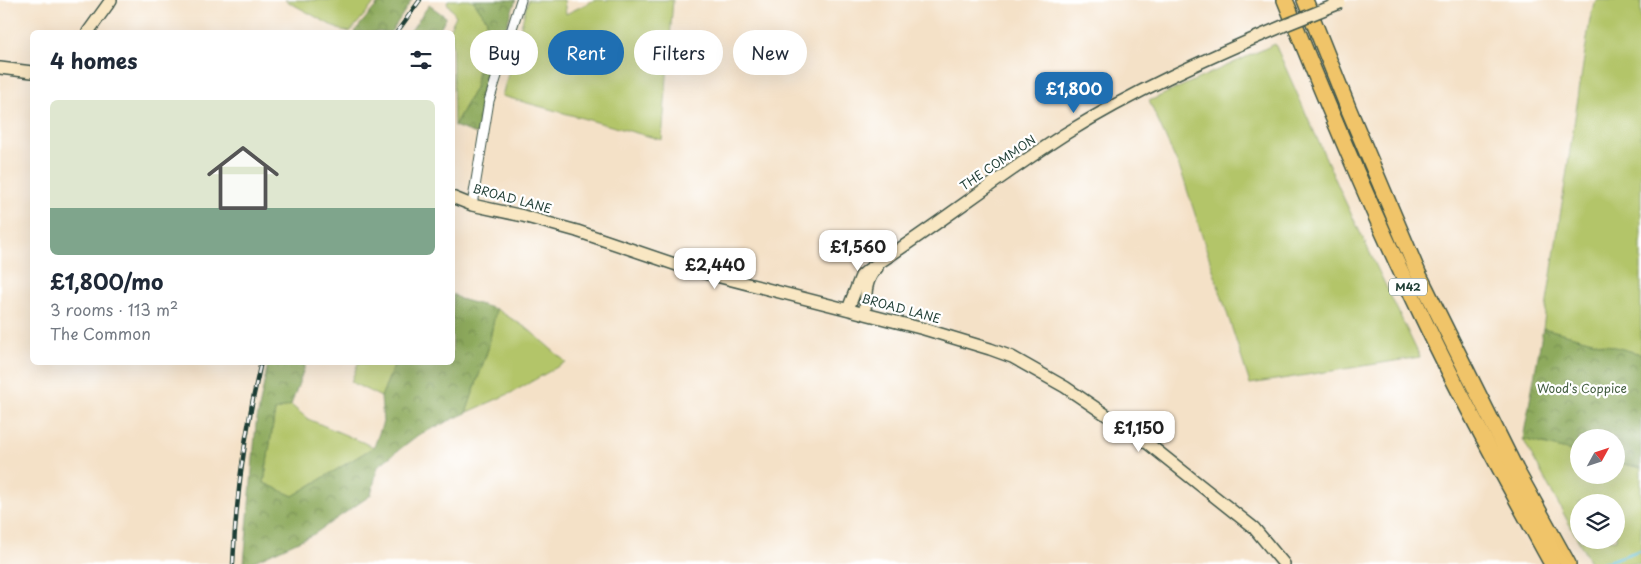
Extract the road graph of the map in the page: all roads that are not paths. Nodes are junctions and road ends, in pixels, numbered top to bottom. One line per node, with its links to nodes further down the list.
1 (111, 0): 6 (main road)
2 (521, 0): 10 (street)
3 (1285, 0): 15 (highway, M42)
4 (1304, 0): 16 (highway, M42)
5 (1343, 2): 11 (main road, THE COMMON, bridge)
6 (89, 30)
7 (0, 68): 8 (main road)
8 (30, 72)
9 (455, 198): 10 (main road, BROAD LANE)
10 (472, 205): 12 (main road, BROAD LANE)
11 (895, 252): 12 (main road, THE COMMON); 13 (main road, THE COMMON)
12 (848, 309): 13 (main road, BROAD LANE)
13 (865, 313): 14 (main road, BROAD LANE)
14 (1284, 564)
15 (1552, 564)
16 (1568, 564)

